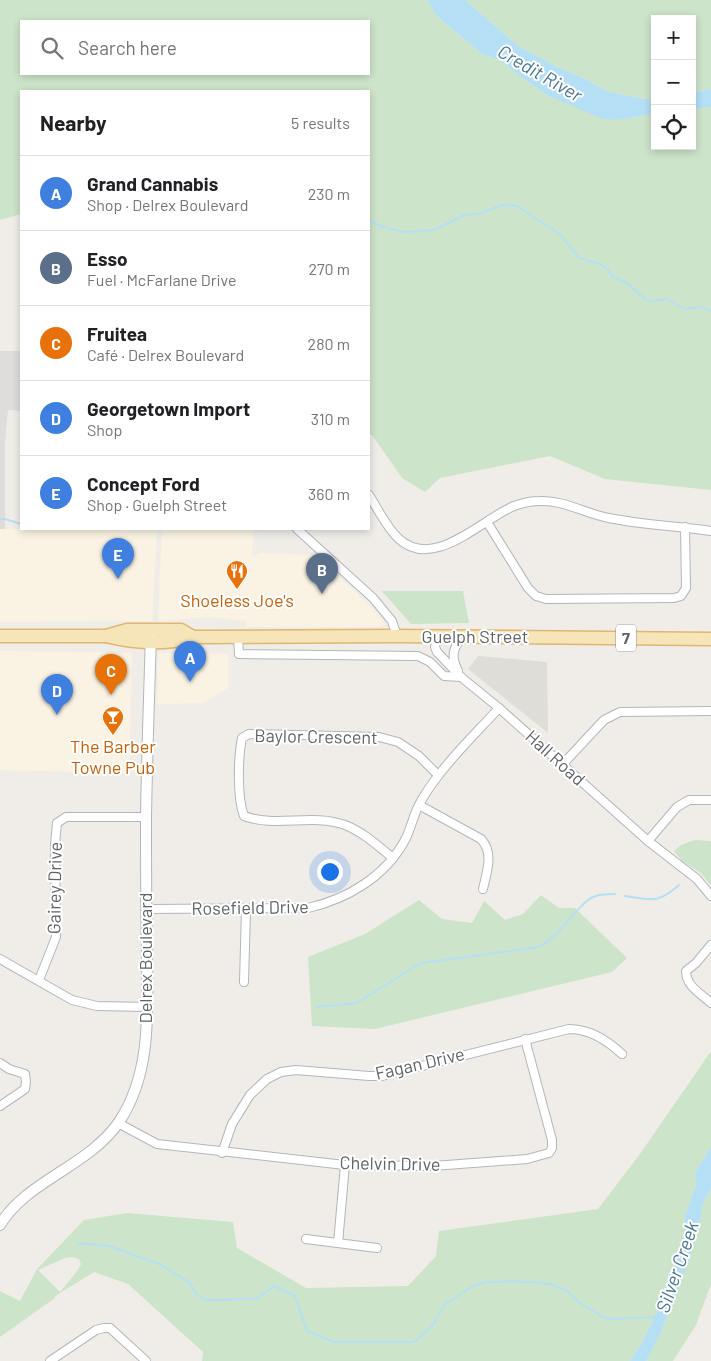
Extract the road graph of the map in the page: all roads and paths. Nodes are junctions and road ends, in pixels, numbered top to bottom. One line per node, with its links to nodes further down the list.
1 (370, 497): 2 (street)
2 (487, 522): 3 (street); 3 (street)
3 (685, 527): 5 (street)
4 (298, 530): 8 (street)
5 (711, 531)
6 (0, 636): 7 (main road, Guelph Street)
7 (151, 636): 10 (main road, Guelph Street); 21 (street, Delrex Boulevard)
8 (397, 636): 10 (main road, Guelph Street); 11 (main road, Guelph Street)
9 (464, 636): 11 (main road, Guelph Street / 7); 12 (main road, Guelph Street / 7); 14 (street)
10 (238, 637): 13 (street, Guelph Street)
11 (437, 637): 14 (street, Hall Road)
12 (711, 639)
13 (418, 656): 14 (street, Hall Road)
14 (462, 677): 15 (street, Hall Road)
15 (499, 708): 17 (street, Hall Road); 18 (street, Rosefield Drive)
16 (711, 712): 17 (street)
17 (562, 765): 22 (street, Hall Road)
18 (438, 775): 20 (street, Rosefield Drive); 23 (street, Baylor Crescent)
19 (711, 800): 22 (street)
20 (419, 804): 23 (street, Rosefield Drive); 24 (street)
21 (146, 817): 26 (street, Delrex Boulevard); 30 (street, Gairey Drive)
22 (648, 841): 25 (street, Hall Road)
23 (393, 858): 27 (street, Rosefield Drive)
24 (484, 889)
25 (711, 896)
26 (146, 909): 27 (street, Rosefield Drive); 33 (street, Delrex Boulevard)
27 (246, 910): 31 (street)
28 (711, 945): 32 (street)
29 (0, 959): 30 (street)
30 (39, 980): 33 (street)
31 (244, 982)
32 (711, 1003)
33 (147, 1007): 38 (street, Delrex Boulevard)
34 (525, 1039): 35 (street, Fagan Drive); 39 (street, Fagan Drive); 40 (street, Chelvin Drive)
35 (622, 1054)
36 (0, 1063): 37 (street)
37 (0, 1106)
38 (118, 1123): 39 (street, Chelvin Drive); 41 (street, Delrex Boulevard)
39 (222, 1153): 40 (street, Chelvin Drive)
40 (345, 1165): 43 (street)
41 (0, 1225)
42 (306, 1239): 43 (street)
43 (338, 1243): 44 (street)
44 (377, 1248)
45 (50, 1361): 46 (street)
46 (146, 1361)

